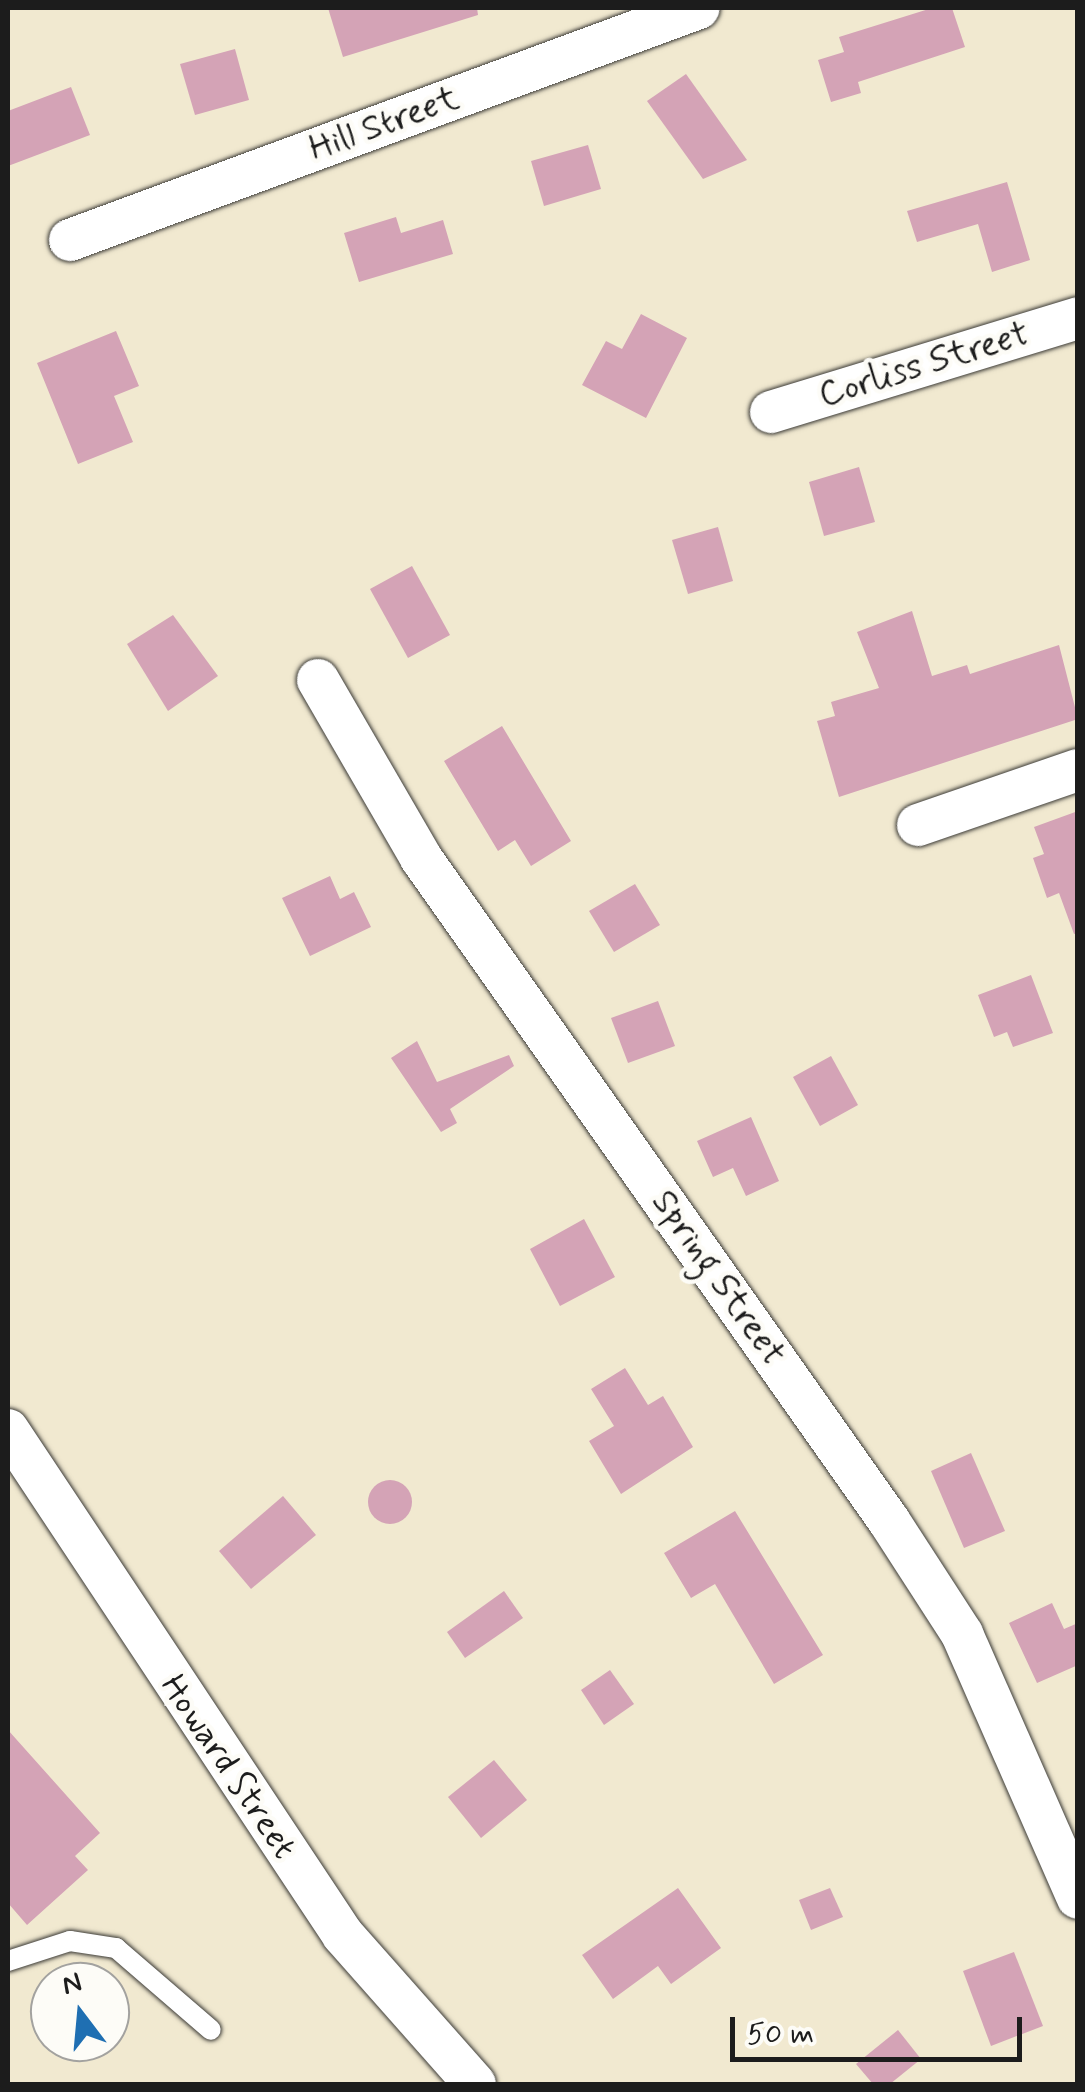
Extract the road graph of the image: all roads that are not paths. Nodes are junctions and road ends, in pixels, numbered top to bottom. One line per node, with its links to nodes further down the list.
1 (699, 8): 2 (street, Hill Street)
2 (70, 240)
3 (1078, 318): 4 (street, Corliss Street)
4 (771, 412)
5 (318, 680): 9 (street, Spring Street)
6 (1078, 770): 7 (street)
7 (918, 824)
8 (8, 1430): 12 (street, Howard Street)
9 (1078, 1898)
10 (8, 1960): 11 (lane)
11 (211, 2030)
12 (475, 2084)

